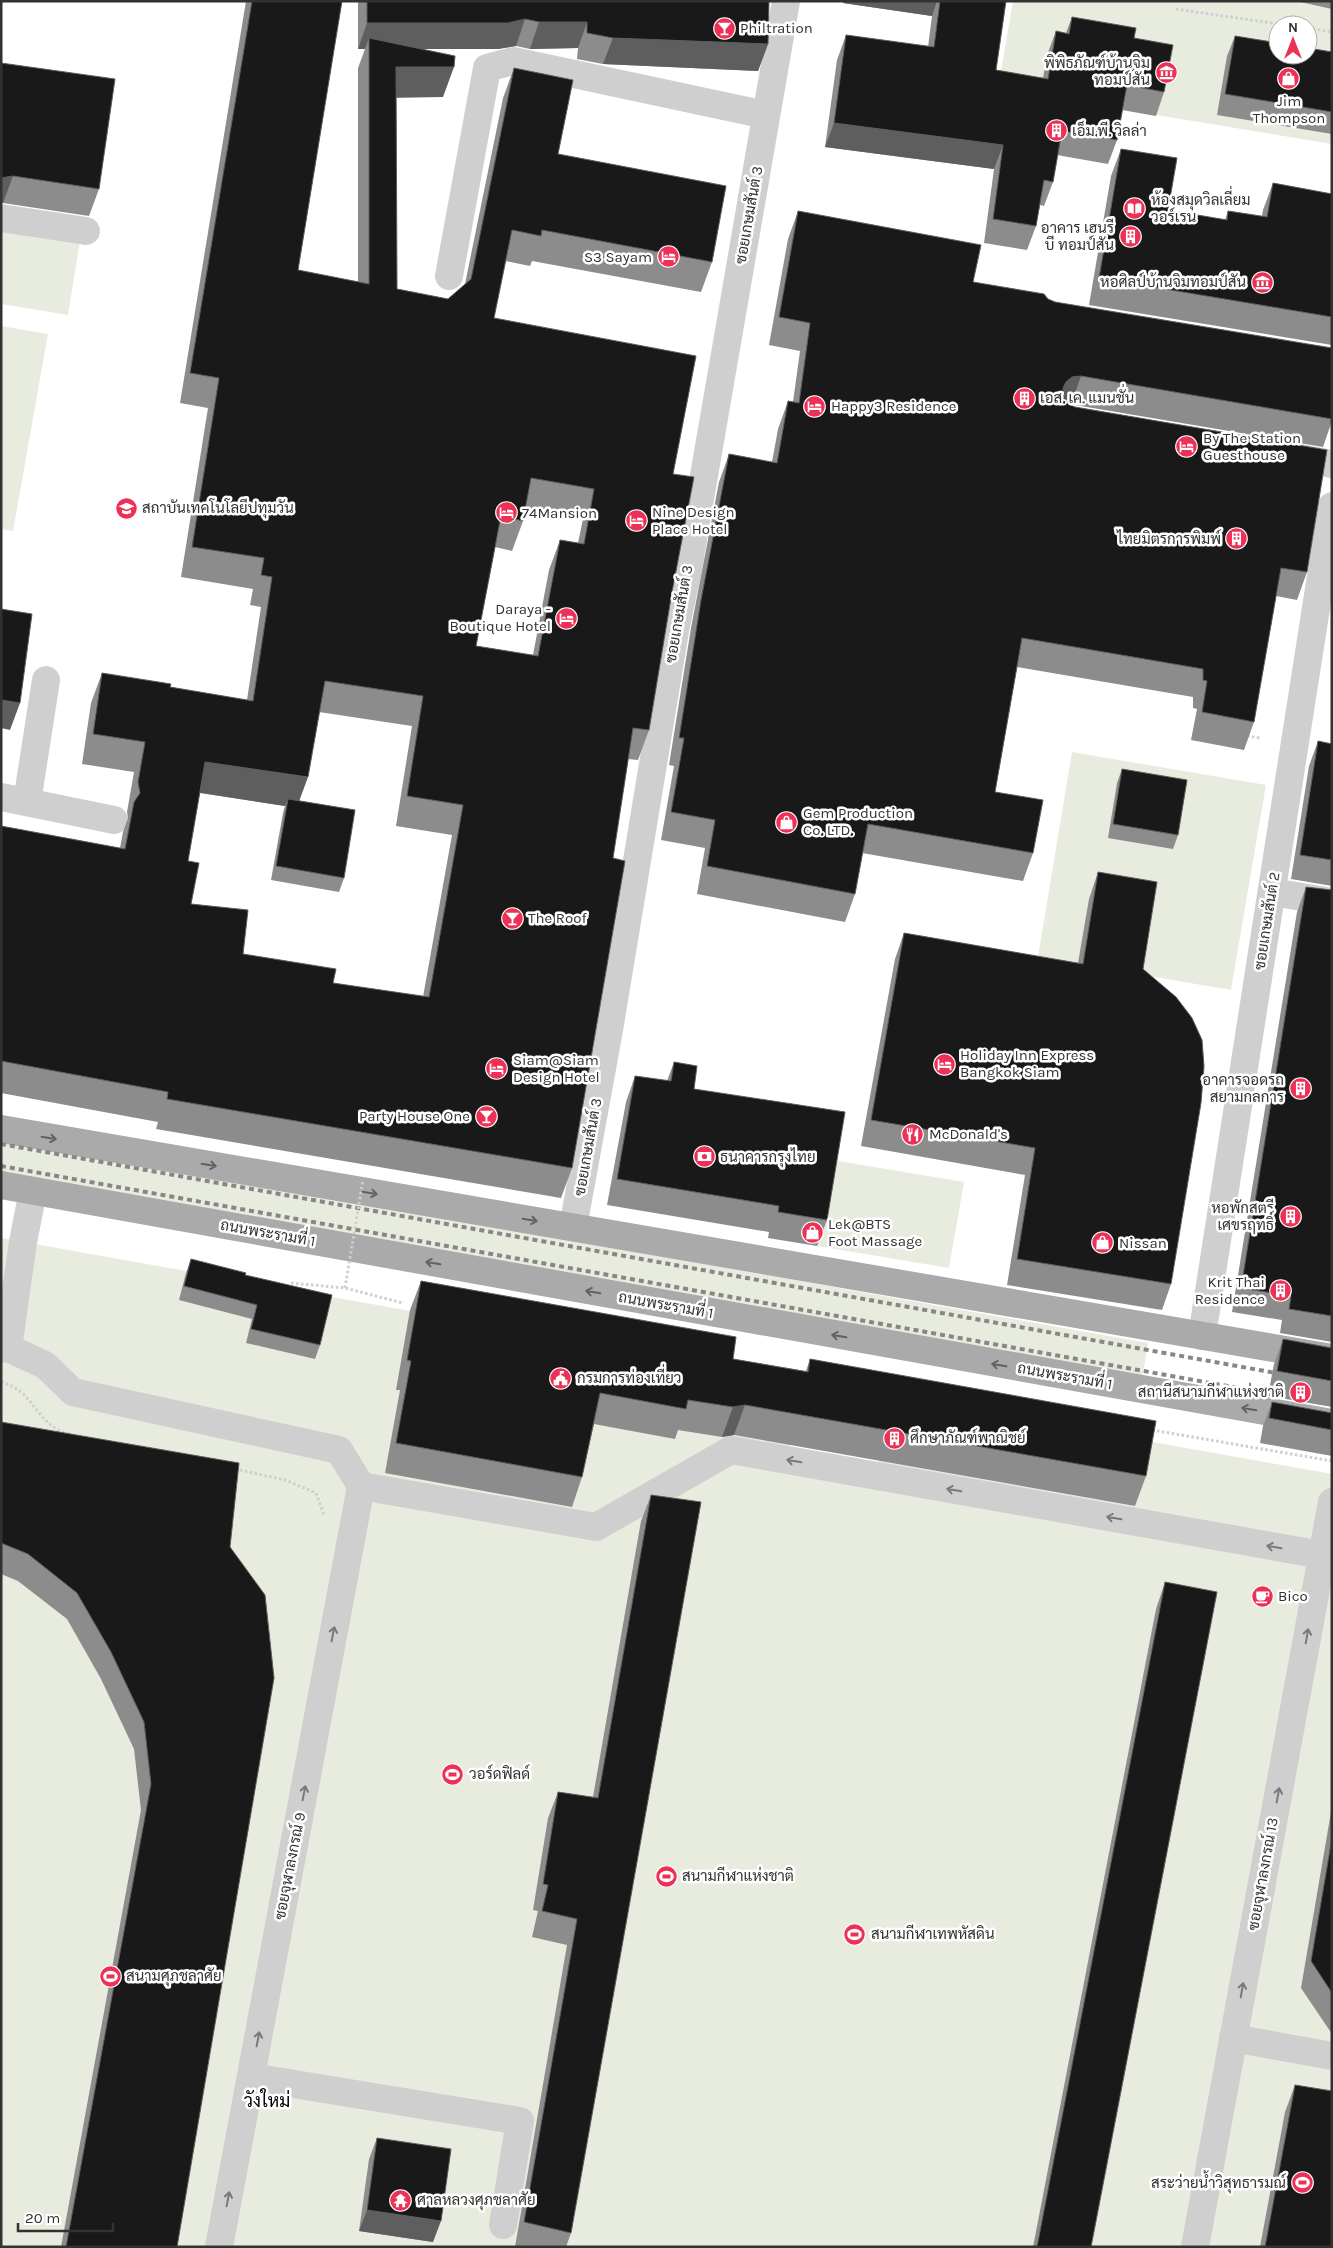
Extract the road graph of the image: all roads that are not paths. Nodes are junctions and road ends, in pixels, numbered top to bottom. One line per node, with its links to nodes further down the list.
1 (786, 1): 2 (street, ซอยเกษมสันต์ 3)
2 (766, 115): 5 (street); 19 (street, ซอยเกษมสันต์ 3)
3 (1, 218): 4 (street)
4 (86, 231)
5 (449, 276)
6 (1264, 452): 7 (street)
7 (1332, 464)
8 (1332, 506): 10 (street, ซอยเกษมสันต์ 2)
9 (46, 680): 12 (street)
10 (1295, 744): 11 (street); 14 (street, ซอยเกษมสันต์ 2)
11 (1322, 749)
12 (14, 799): 13 (street)
13 (114, 820)
14 (1272, 892): 15 (street); 20 (street, ซอยเกษมสันต์ 2)
15 (1332, 902)
16 (1, 1129): 19 (main road, one-way to 19)
17 (1, 1184): 18 (main road, ถนนพระรามที่ 1)
18 (33, 1191): 21 (street); 23 (main road, ถนนพระรามที่ 1, one-way to 18)
19 (573, 1228): 20 (main road)
20 (1202, 1336): 22 (main road)
21 (4, 1348): 24 (street)
22 (1332, 1358)
23 (1332, 1423)
24 (361, 1486): 26 (street, one-way to 24); 29 (street, ซอยจุฬาลงกรณ์ 9, one-way to 24)
25 (1332, 1502): 26 (street, ซอยจุฬาลงกรณ์ 13)
26 (1322, 1555): 27 (street, ซอยจุฬาลงกรณ์ 13, one-way to 26)
27 (1233, 2038): 28 (street); 32 (street, ซอยจุฬาลงกรณ์ 13)
28 (1332, 2056)
29 (251, 2077): 30 (street); 31 (street, ซอยจุฬาลงกรณ์ 9, one-way to 29)
30 (503, 2225)
31 (219, 2247)
32 (1195, 2247)

